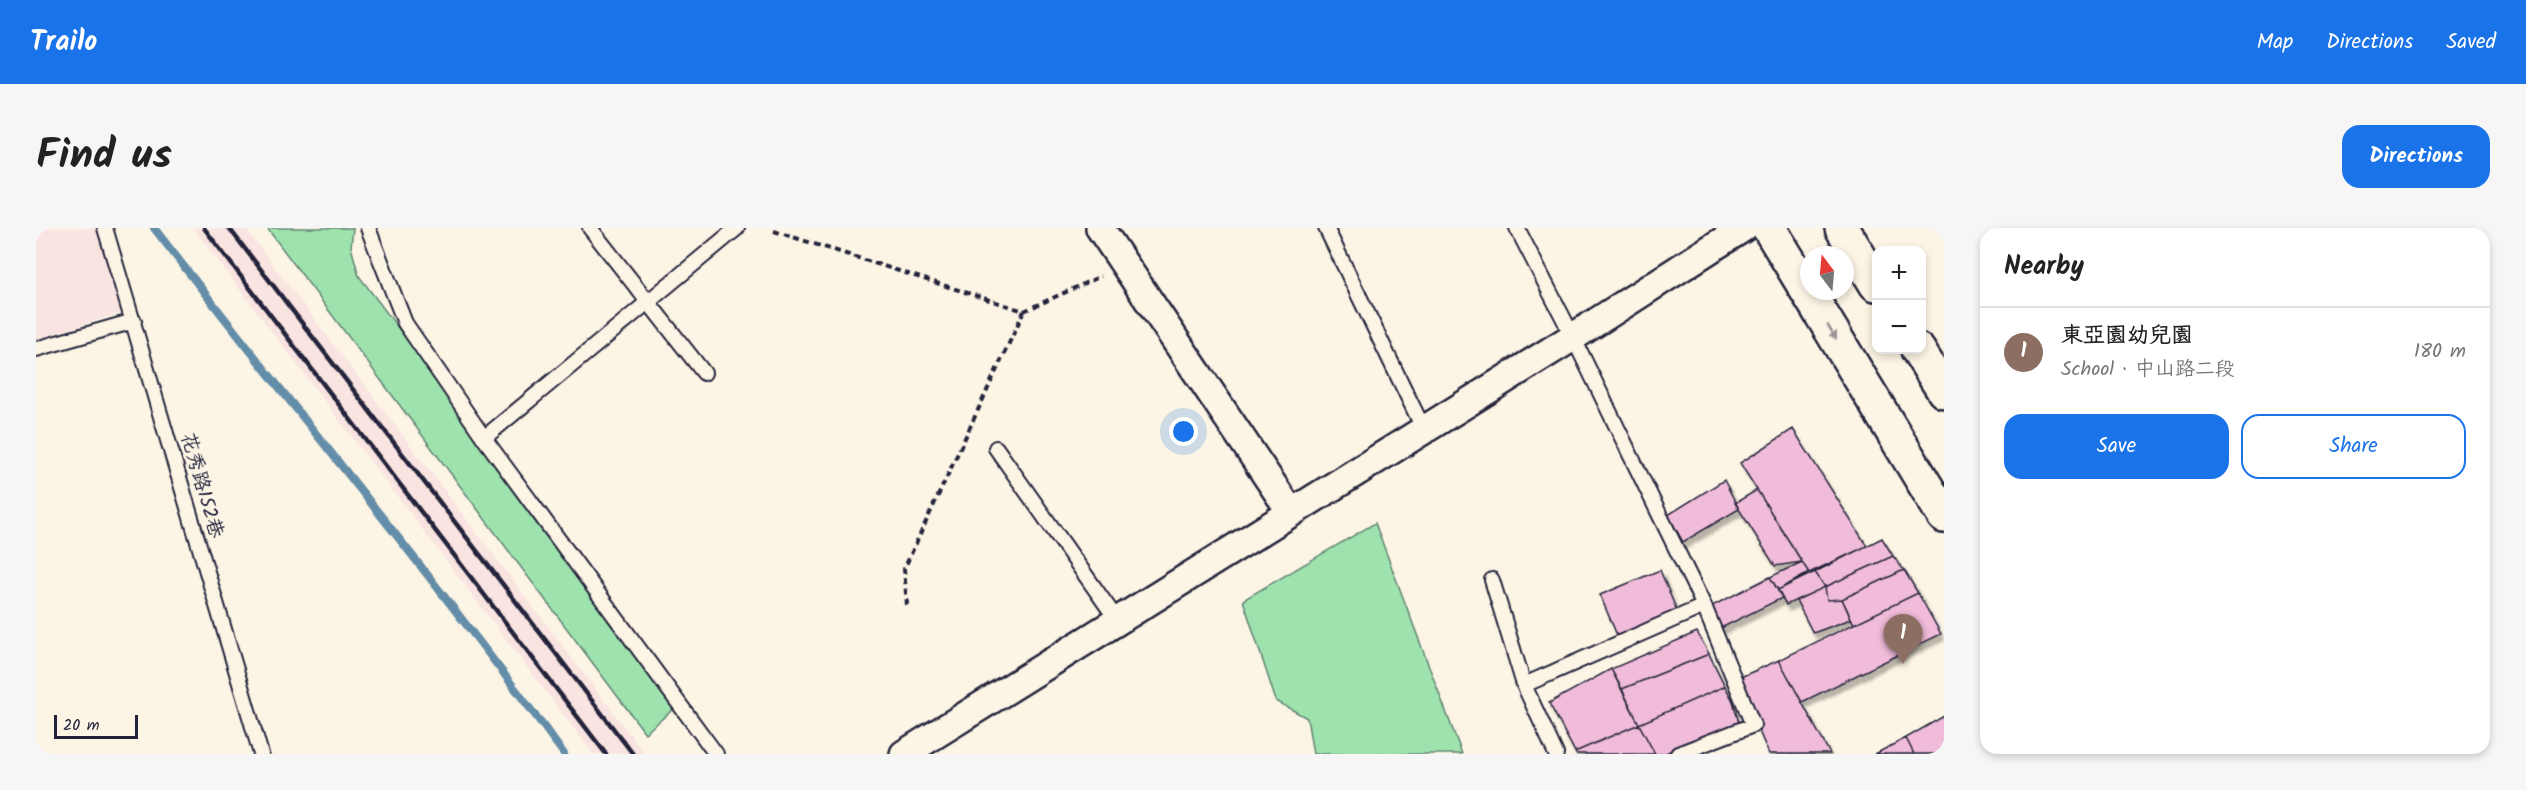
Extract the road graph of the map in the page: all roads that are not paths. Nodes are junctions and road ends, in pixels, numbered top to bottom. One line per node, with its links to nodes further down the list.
1 (105, 228): 13 (lane, 花秀路152巷)
2 (368, 228): 20 (lane)
3 (590, 228): 12 (lane)
4 (737, 228): 12 (lane)
5 (1100, 228): 22 (street)
6 (1326, 228): 19 (lane)
7 (1517, 228): 14 (lane)
8 (1743, 228): 14 (street)
9 (1769, 228): 23 (main road, one-way to 23)
10 (1842, 228): 11 (main road)
11 (1872, 277)
12 (648, 302): 17 (lane); 20 (lane)
13 (134, 321): 15 (lane); 28 (lane, 花秀路152巷)
14 (1573, 337): 19 (street); 25 (lane)
15 (36, 349)
16 (1921, 354): 18 (main road)
17 (704, 373)
18 (1944, 391)
19 (1424, 430): 22 (street)
20 (484, 438): 29 (lane)
21 (996, 448): 26 (lane)
22 (1291, 512): 26 (street)
23 (1944, 516)
24 (1492, 580): 27 (lane)
25 (1704, 606): 27 (lane); 32 (lane)
26 (1117, 620): 30 (street)
27 (1524, 685): 31 (lane)
28 (261, 754)
29 (716, 754)
30 (904, 754)
31 (1556, 754)
32 (1678, 754)

